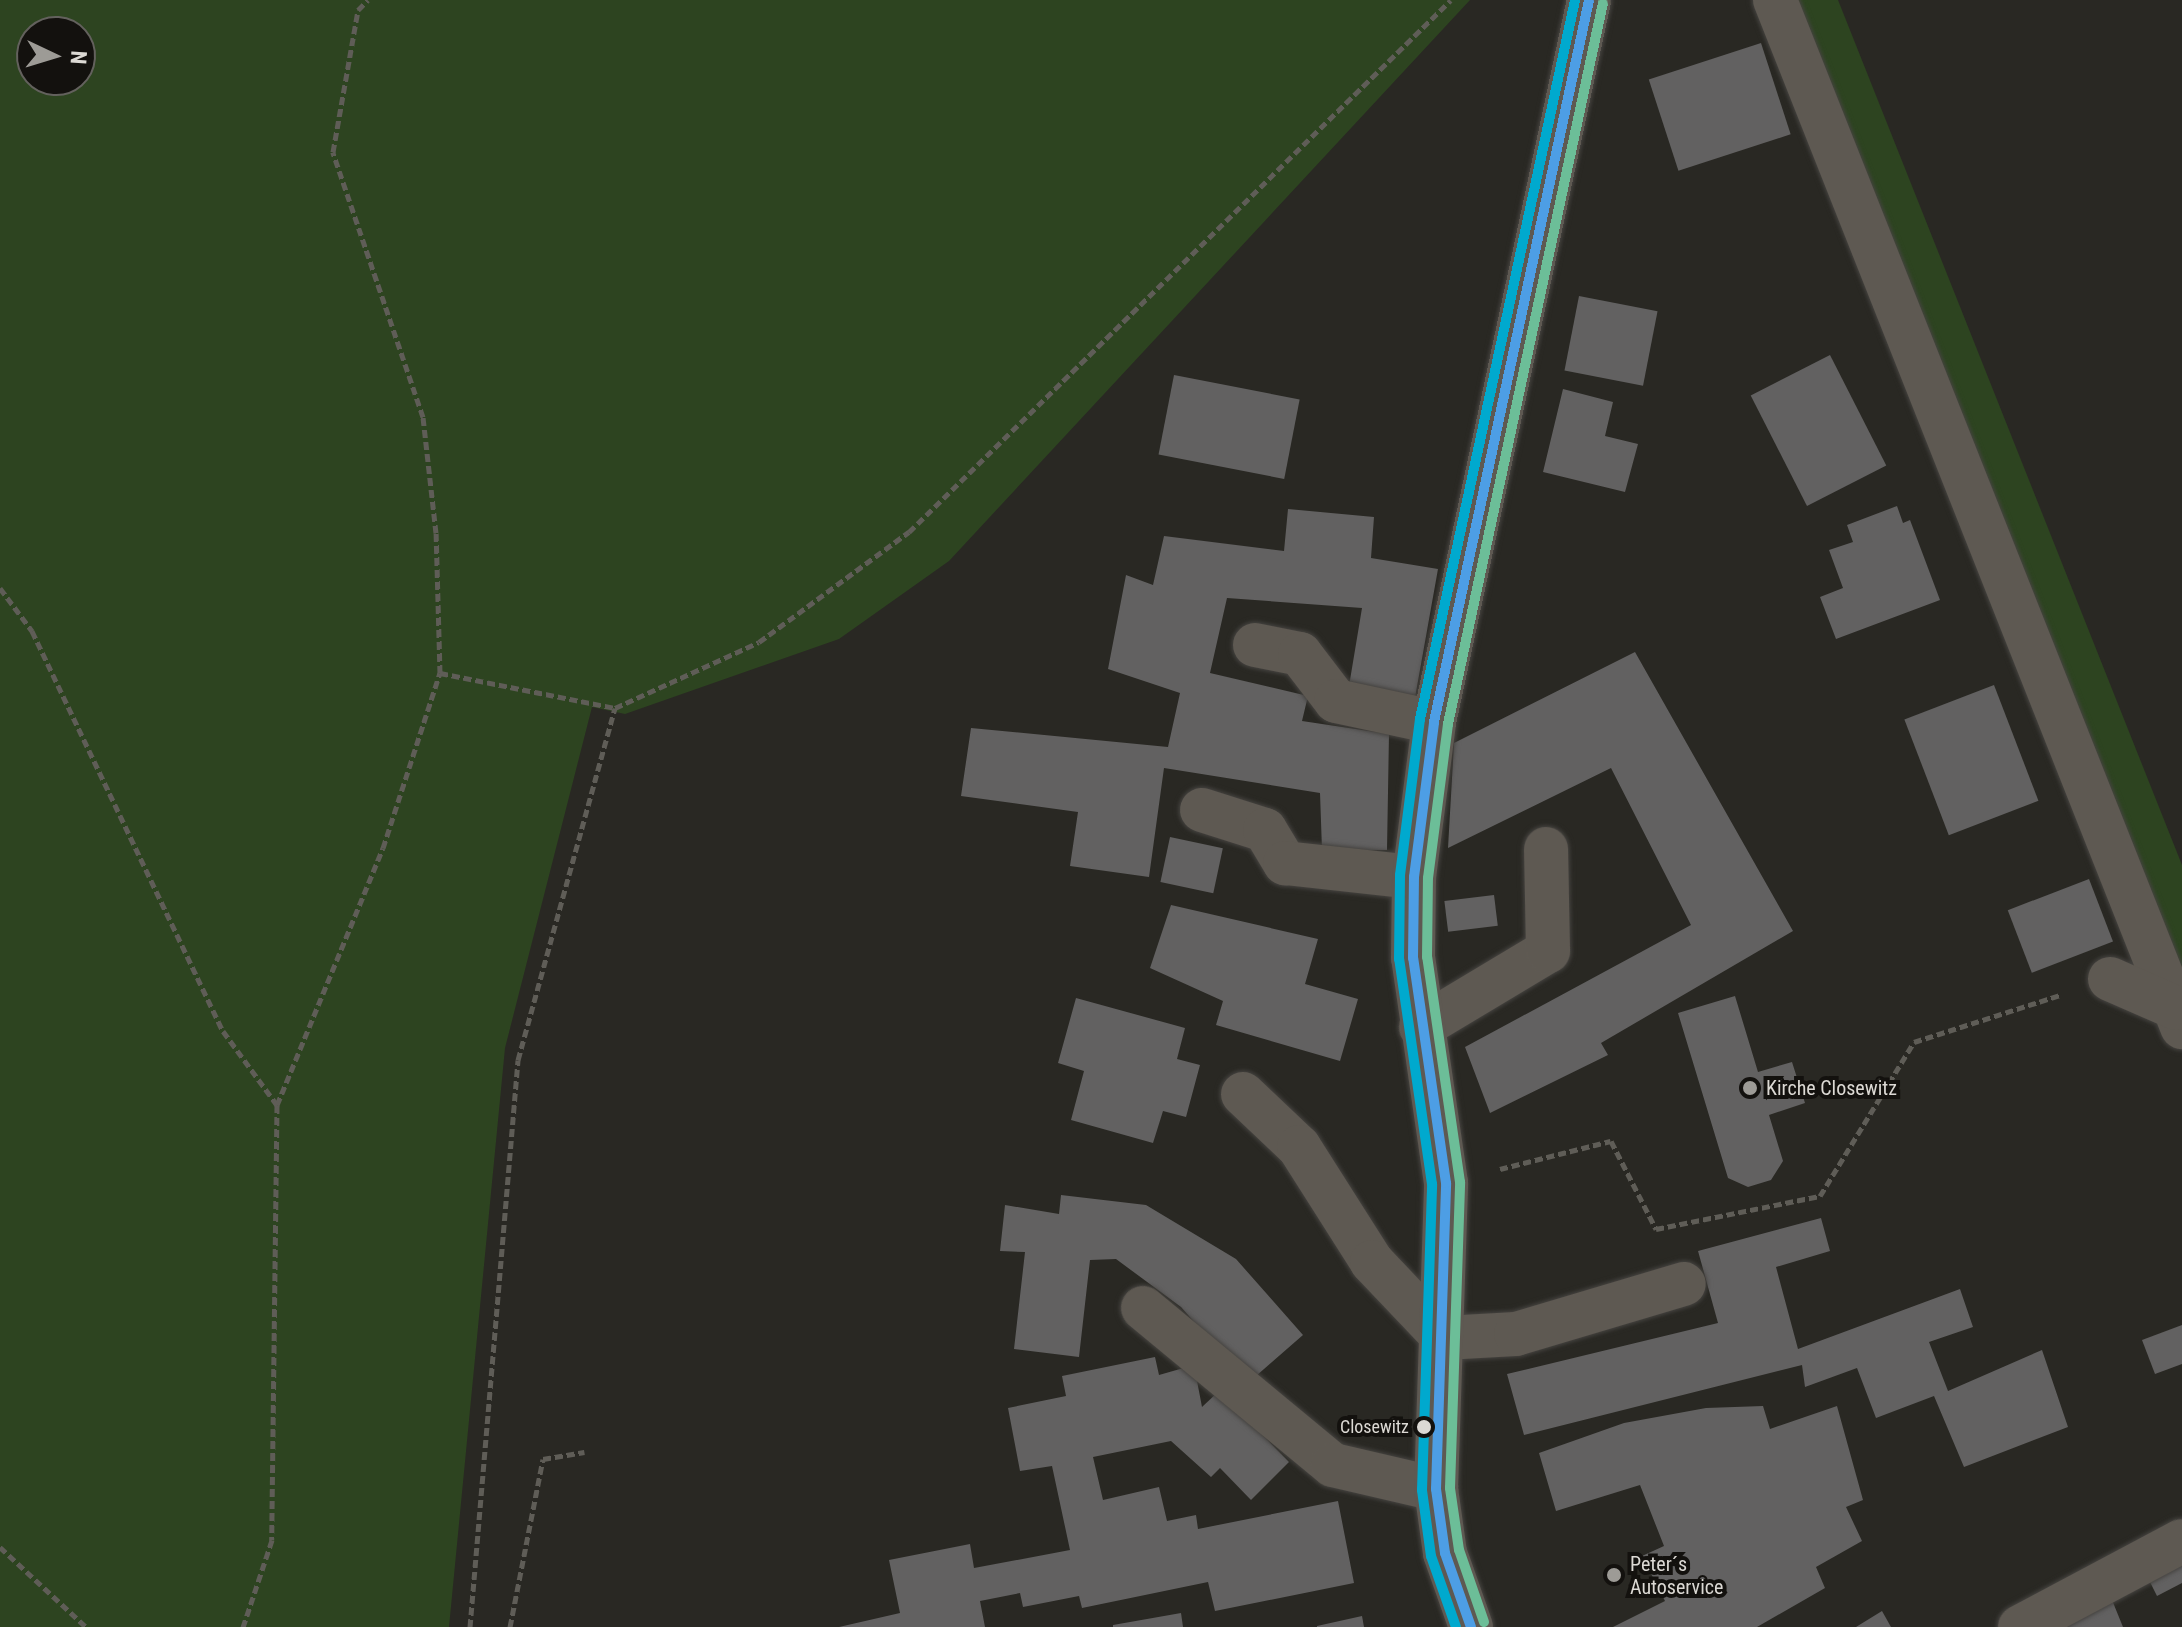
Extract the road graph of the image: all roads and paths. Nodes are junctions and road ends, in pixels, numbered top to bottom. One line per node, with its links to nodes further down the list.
1 (368, 0): 7 (path)
2 (1451, 0): 8 (path)
3 (1589, 0): 9 (street)
4 (1775, 0): 14 (street)
5 (0, 588): 17 (path)
6 (1255, 645): 9 (street)
7 (440, 673): 8 (path); 17 (path)
8 (615, 708): 28 (path)
9 (1434, 722): 12 (street)
10 (1202, 810): 12 (street)
11 (1546, 849): 15 (street)
12 (1414, 877): 15 (street)
13 (2110, 979): 14 (street); 18 (path)
14 (2179, 1018)
15 (1421, 1027): 18 (street)
16 (1243, 1094): 21 (street)
17 (277, 1105): 27 (path)
18 (1446, 1183): 21 (street)
19 (1684, 1284): 21 (street)
20 (1143, 1308): 23 (street)
21 (1444, 1338): 23 (street)
22 (584, 1452): 29 (path)
23 (1436, 1489): 30 (street)
24 (2182, 1541): 31 (street)
25 (0, 1547): 26 (path)
26 (86, 1627)
27 (243, 1627)
28 (470, 1627)
29 (510, 1627)
30 (1471, 1627)
31 (2020, 1627)

